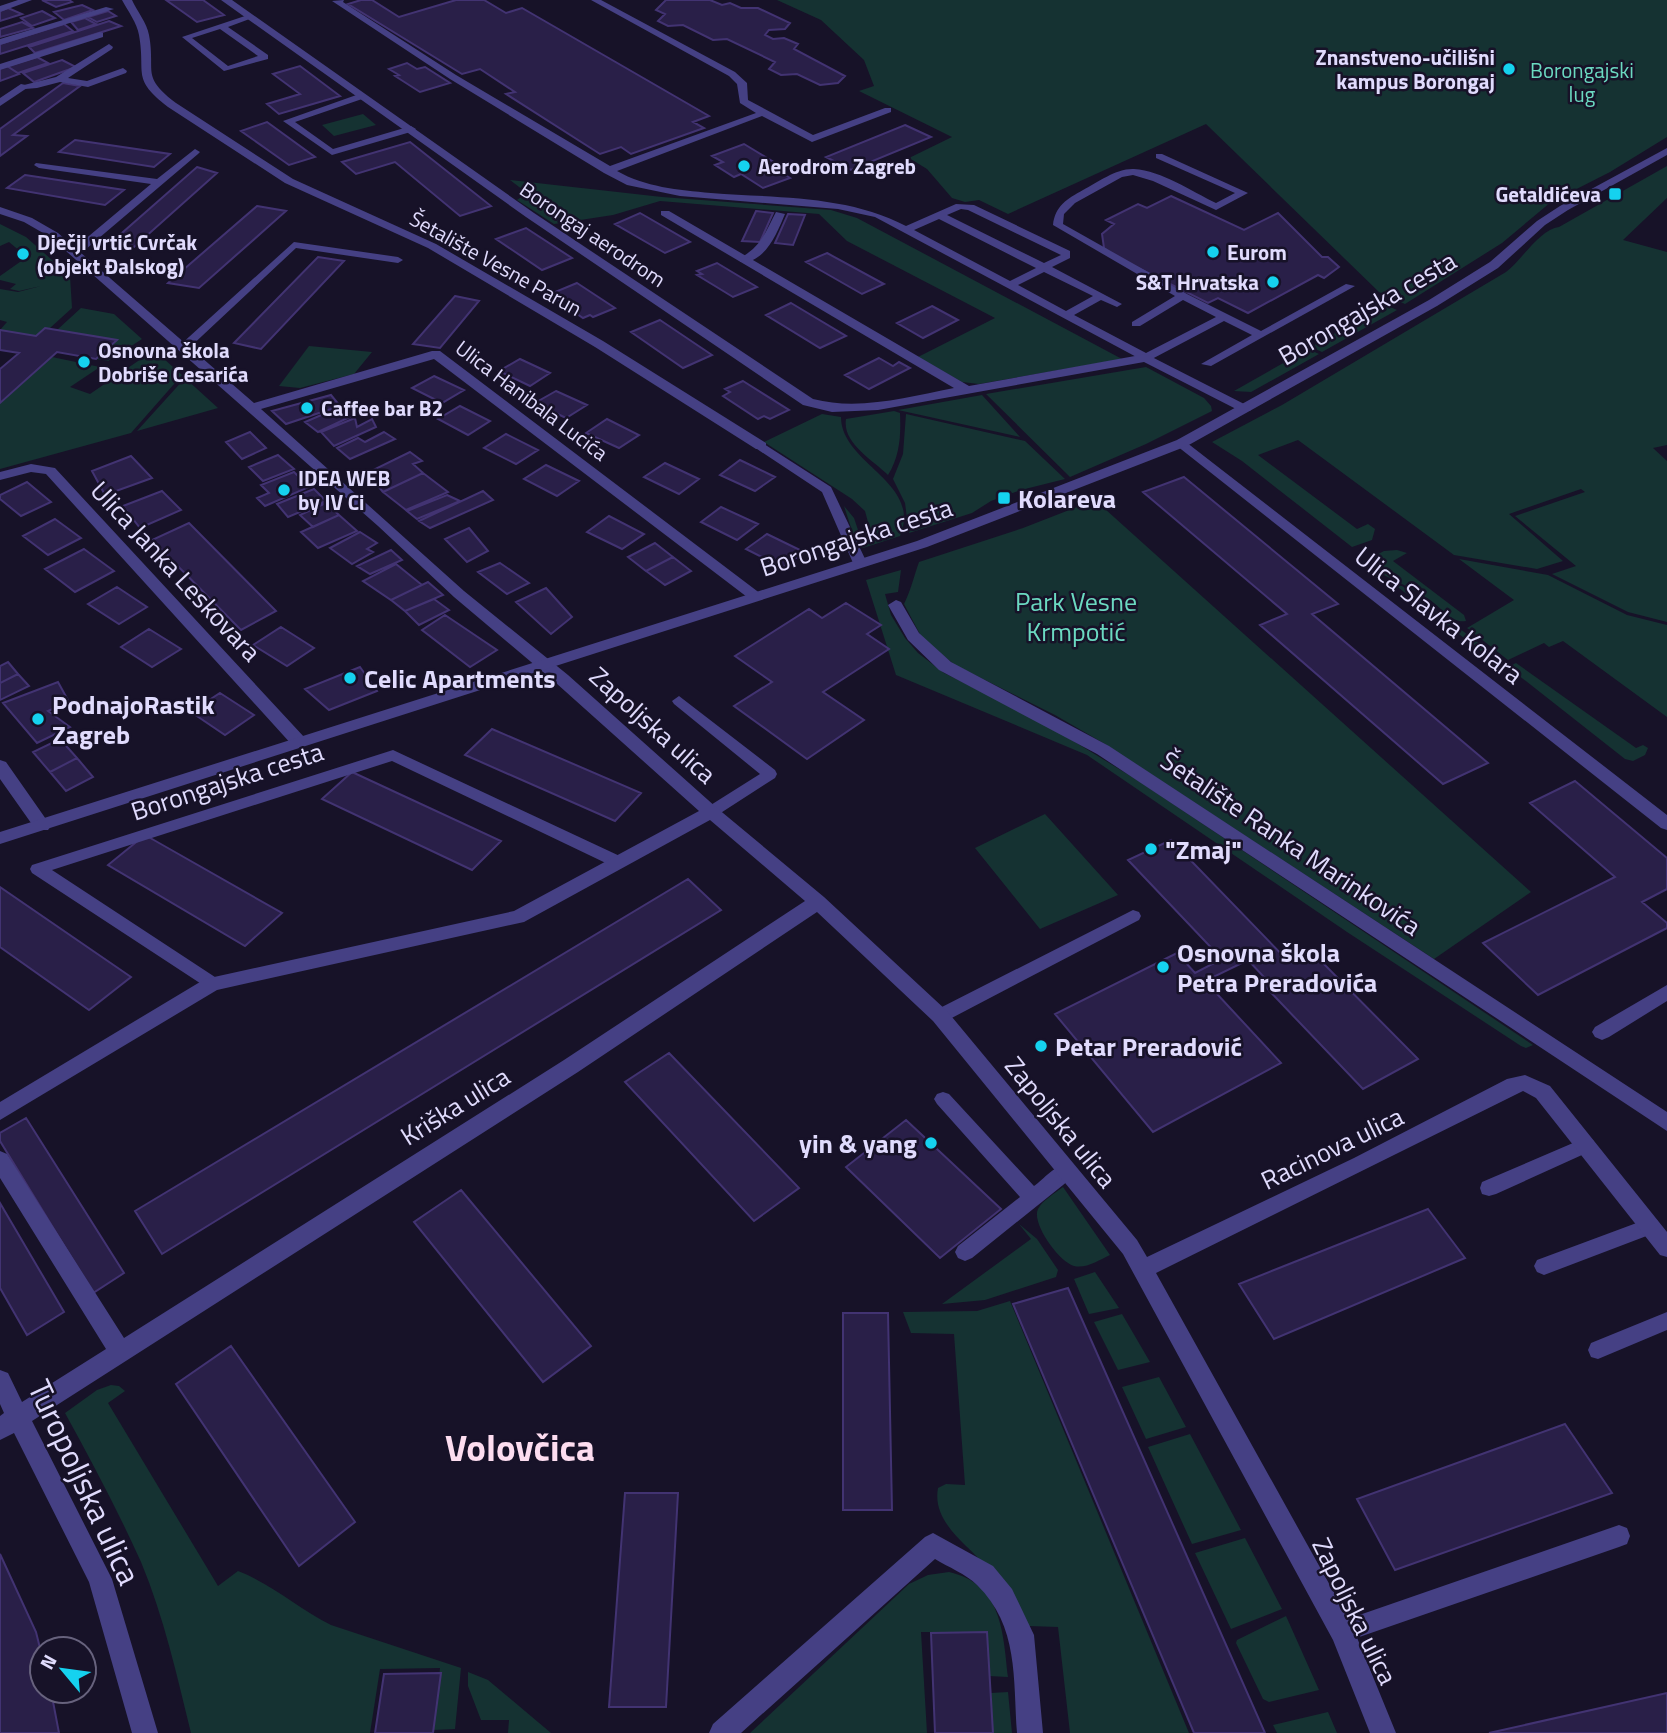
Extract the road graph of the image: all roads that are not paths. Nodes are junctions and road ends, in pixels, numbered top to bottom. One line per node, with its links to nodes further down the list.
1 (27, 0): 6 (street)
2 (127, 0): 53 (street, Šetalište Vesne Parun)
3 (226, 0): 8 (street, Borongaj aerodrom)
4 (336, 0): 26 (lane)
5 (595, 0): 20 (lane)
6 (0, 9)
7 (109, 9): 11 (street)
8 (251, 18): 9 (lane); 17 (street, Borongaj aerodrom)
9 (222, 27): 9 (lane)
10 (100, 35): 13 (street)
11 (0, 42)
12 (109, 47): 15 (lane)
13 (0, 67)
14 (123, 71): 15 (lane)
15 (60, 79): 16 (lane)
16 (25, 86): 18 (street)
17 (362, 96): 21 (street, Borongaj aerodrom); 21 (lane)
18 (0, 103)
19 (888, 110): 20 (lane)
20 (763, 113): 26 (lane)
21 (411, 129): 49 (street, Borongaj aerodrom)
22 (195, 152): 27 (lane)
23 (1664, 155): 51 (street, Borongajska cesta)
24 (1160, 156): 40 (lane)
25 (39, 165): 27 (lane)
26 (607, 171): 32 (lane)
27 (161, 182): 33 (lane)
28 (0, 210): 33 (street, Zapoljska ulica)
29 (665, 213): 35 (street)
30 (780, 214): 35 (lane)
31 (939, 215): 32 (lane); 36 (lane); 36 (lane)
32 (907, 229): 37 (lane)
33 (75, 253): 46 (street, Zapoljska ulica)
34 (398, 260): 46 (lane)
35 (744, 260): 49 (street)
36 (1044, 267): 37 (lane); 39 (lane)
37 (1011, 285): 42 (lane)
38 (1350, 286): 45 (lane)
39 (1101, 296): 41 (lane); 42 (lane)
40 (1183, 296): 43 (lane); 44 (lane)
41 (1117, 304)
42 (1067, 315): 47 (lane)
43 (1225, 316): 45 (lane); 47 (lane)
44 (1136, 324)
45 (1261, 335): 48 (lane)
46 (183, 348): 50 (street, Zapoljska ulica)
47 (1146, 358): 49 (street, Borongaj aerodrom); 51 (street)
48 (1208, 365)
49 (968, 391)
50 (250, 408): 56 (street, Ulica Hanibala Lucića); 58 (street, Zapoljska ulica)
51 (1244, 408): 52 (street, Borongajska cesta)
52 (1181, 443): 55 (street, Borongajska cesta); 63 (street, Ulica Slavka Kolara)
53 (761, 446): 55 (lane, Šetalište Vesne Parun)
54 (0, 477): 60 (street, Ulica Janka Leskovara)
55 (860, 563): 56 (street, Borongajska cesta)
56 (756, 597): 58 (street, Borongajska cesta)
57 (896, 605): 75 (street, Šetalište Ranka Marinkovića)
58 (543, 664): 60 (street, Borongajska cesta); 62 (street, Zapoljska ulica)
59 (680, 701): 62 (lane)
60 (299, 742): 64 (street, Borongajska cesta)
61 (0, 766): 64 (street)
62 (711, 812): 66 (street); 67 (street, Zapoljska ulica)
63 (1667, 824)
64 (42, 826): 65 (street, Borongajska cesta)
65 (0, 838)
66 (618, 862): 69 (street); 69 (lane, Borongajska cesta)
67 (818, 902): 71 (street, Zapoljska ulica); 88 (street, Kriška ulica)
68 (1133, 916): 71 (lane)
69 (212, 984): 74 (street)
70 (1667, 992): 72 (street)
71 (940, 1016): 78 (street, Zapoljska ulica)
72 (1601, 1032)
73 (943, 1099): 80 (lane)
74 (0, 1112)
75 (1667, 1123)
76 (1587, 1145): 79 (lane); 81 (street); 85 (street, Racinova ulica)
77 (0, 1160): 88 (street)
78 (1067, 1171): 80 (lane); 85 (street, Zapoljska ulica)
79 (1489, 1188)
80 (1034, 1198): 83 (lane)
81 (1650, 1226): 82 (street); 84 (lane)
82 (1667, 1248)
83 (965, 1252)
84 (1544, 1266)
85 (1143, 1269): 92 (street, Zapoljska ulica)
86 (1667, 1321): 87 (lane)
87 (1598, 1350)
88 (120, 1352): 90 (street, Kriška ulica)
89 (0, 1381): 90 (street, Turopoljska ulica)
90 (9, 1424): 93 (street, Turopoljska ulica)
91 (1619, 1536): 92 (lane)
92 (1342, 1632): 96 (street, Zapoljska ulica)
93 (145, 1733)
94 (722, 1733): 95 (street)
95 (1030, 1733)
96 (1382, 1733)

